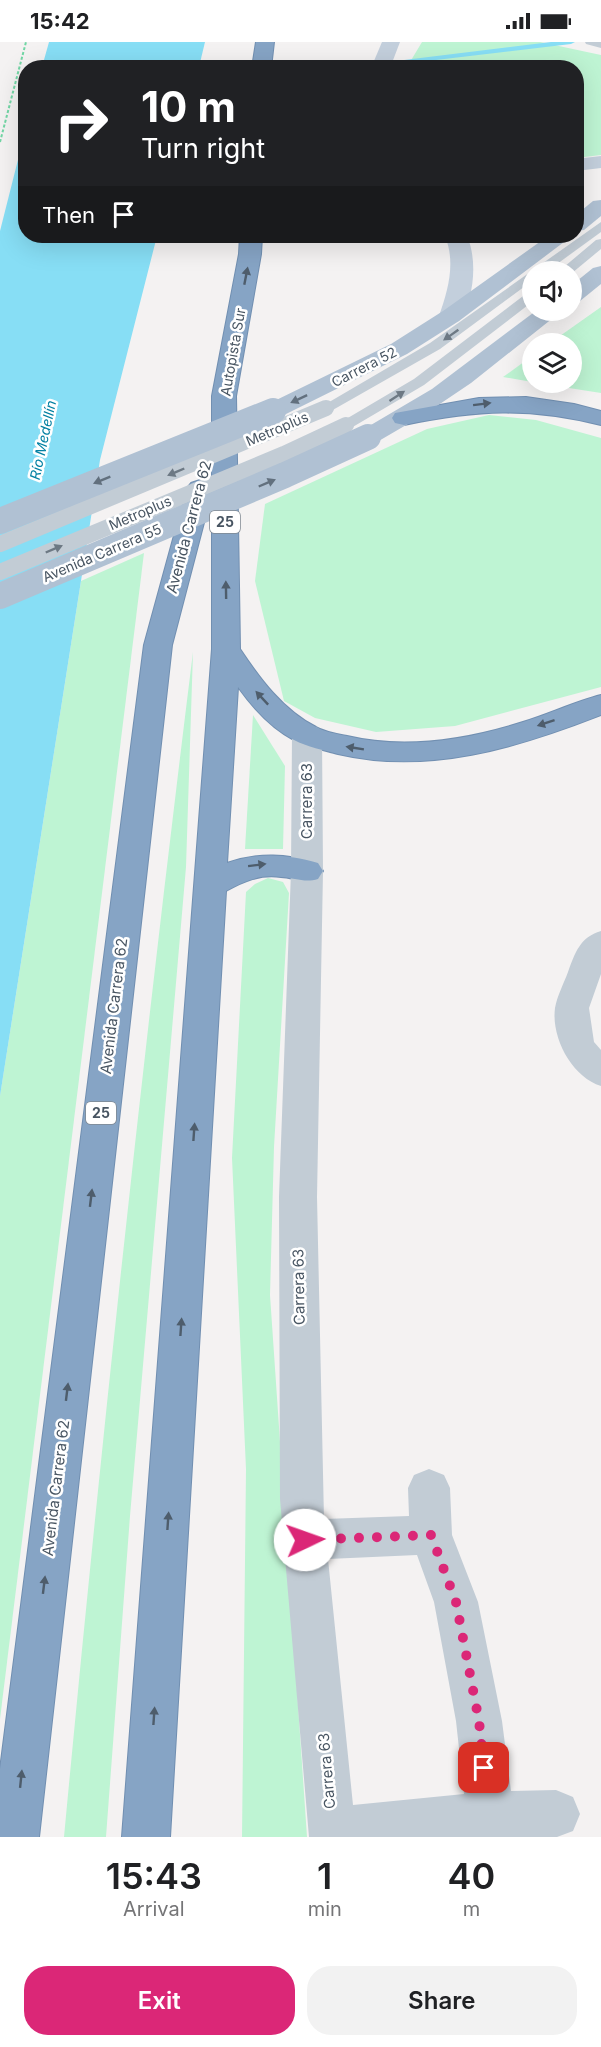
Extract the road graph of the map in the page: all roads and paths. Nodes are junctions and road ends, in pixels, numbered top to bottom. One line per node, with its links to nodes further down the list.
1 (26, 42): 5 (path)
2 (590, 42): 3 (lane)
3 (601, 45)
4 (389, 46): 6 (street)
5 (21, 60)
6 (383, 60)
7 (18, 73): 8 (path)
8 (0, 142)
9 (601, 162): 10 (street)
10 (584, 164)
11 (601, 206): 12 (main road)
12 (584, 219)
13 (601, 226): 14 (lane)
14 (584, 238)
15 (251, 243): 28 (highway, Autopista Sur / 25, one-way to 15)
16 (459, 243): 26 (street)
17 (551, 243): 26 (main road, Carrera 52)
18 (577, 243): 20 (lane)
19 (601, 243): 21 (lane)
20 (552, 261)
21 (578, 261)
22 (601, 273): 24 (main road)
23 (522, 282): 33 (lane, Metroplús, one-way to 33, bridge)
24 (582, 288)
25 (522, 304): 31 (lane, one-way to 25)
26 (452, 316): 32 (main road, Carrera 52, one-way to 32, bridge)
27 (538, 321): 29 (main road)
28 (224, 396): 36 (highway, Autopista Sur / 25, one-way to 28); 50 (highway, Avenida Carrera 62 / 25, one-way to 28)
29 (404, 418): 30 (highway, one-way to 30); 31 (main road, Avenida Carrera 55)
30 (601, 418)
31 (357, 431): 34 (lane, Metroplus, one-way to 31, bridge); 35 (main road, Avenida Carrera 55, one-way to 31, bridge)
32 (0, 521)
33 (0, 544)
34 (0, 572)
35 (0, 596)
36 (226, 649): 38 (highway, one-way to 36); 40 (highway, 25)
37 (601, 704): 38 (highway, one-way to 38)
38 (307, 735): 39 (street, Carrera 63)
39 (307, 871): 40 (highway, one-way to 39); 45 (street, Carrera 63)
40 (210, 885): 46 (highway, 25, one-way to 40)
41 (601, 943): 42 (street)
42 (601, 1073)
43 (429, 1488): 44 (street)
44 (431, 1535): 45 (street); 48 (street)
45 (305, 1540): 49 (street, Carrera 63)
46 (152, 1753): 51 (highway, 25); 52 (highway)
47 (556, 1814): 48 (street)
48 (490, 1815): 49 (street)
49 (333, 1834)
50 (15, 1837)
51 (146, 1837)
52 (168, 1837)

